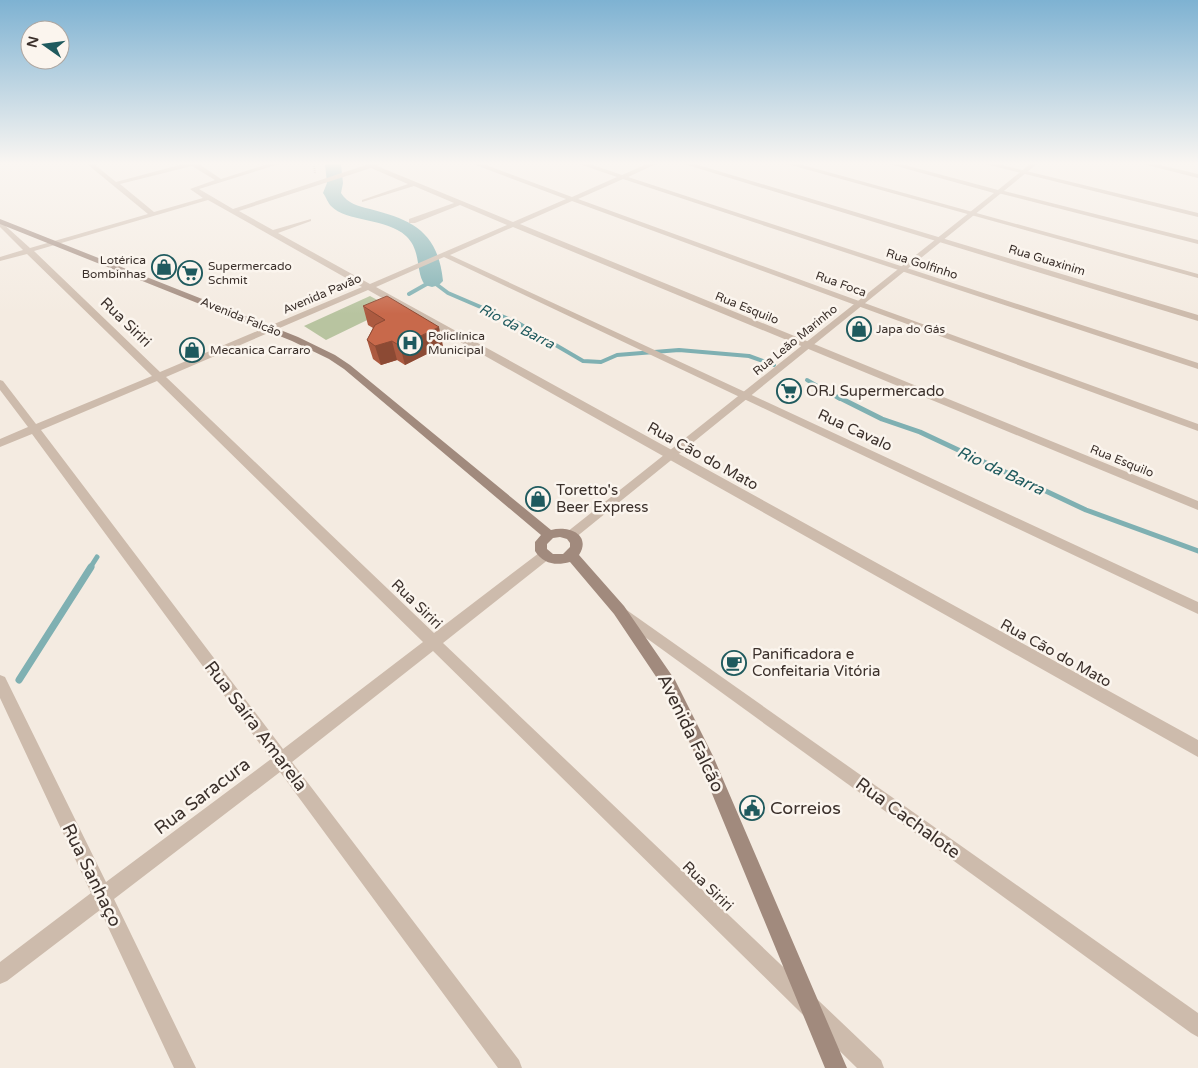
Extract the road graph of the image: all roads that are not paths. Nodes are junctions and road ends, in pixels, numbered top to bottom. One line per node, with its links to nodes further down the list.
1 (153, 214): 18 (street)
2 (236, 214): 15 (street, Rua Cão do Mato)
3 (433, 214): 13 (street)
4 (486, 214): 14 (street, Rua Esquilo)
5 (539, 214): 14 (street, Avenida Pavão)
6 (610, 214): 25 (street, Rua Foca)
7 (731, 214): 22 (street, Rua Golfinho)
8 (853, 214): 16 (street, Rua Guaxinim)
9 (972, 214): 16 (street, Rua Leão Marinho); 23 (street)
10 (1086, 214): 17 (street)
11 (309, 220): 15 (street)
12 (0, 222): 18 (main road, Avenida Falcão); 19 (street, Rua Siriri)
13 (412, 222)
14 (513, 225): 20 (street, Avenida Pavão); 28 (street, Rua Esquilo)
15 (272, 233): 24 (street, Rua Cão do Mato)
16 (940, 240): 22 (street, Rua Leão Marinho); 26 (street, Rua Guaxinim)
17 (1198, 242)
18 (56, 243): 19 (street); 27 (main road, Avenida Falcão)
19 (29, 251): 21 (street); 30 (street, Rua Siriri)
20 (445, 255): 24 (street, Avenida Pavão); 32 (street, Rua Cavalo)
21 (0, 259)
22 (903, 270): 25 (street, Rua Leão Marinho); 29 (street, Rua Golfinho)
23 (1198, 276)
24 (370, 287): 27 (street, Avenida Pavão); 36 (street, Rua Cão do Mato)
25 (859, 304): 28 (street, Rua Leão Marinho); 33 (street, Rua Foca)
26 (1198, 318)
27 (272, 329): 30 (street, Avenida Pavão); 38 (main road, Avenida Falcão)
28 (808, 346): 32 (street, Rua Leão Marinho); 37 (street, Rua Esquilo)
29 (1198, 366)
30 (159, 377): 34 (street, Avenida Pavão); 44 (street, Rua Siriri)
31 (0, 384): 34 (street, Rua Saíra Amarela)
32 (745, 395): 36 (street, Rua Leão Marinho); 42 (street, Rua Cavalo)
33 (1198, 428)
34 (34, 429): 35 (street, Avenida Pavão); 47 (street, Rua Saíra Amarela)
35 (0, 443)
36 (670, 455): 39 (street, Rua Leão Marinho); 46 (street, Rua Cão do Mato)
37 (1198, 506)
38 (548, 534): 39 (main road); 40 (main road)
39 (571, 535): 41 (main road)
40 (544, 556): 41 (main road); 44 (street, Rua Saracura)
41 (572, 556): 43 (main road, Avenida Falcão)
42 (1198, 608)
43 (619, 610): 50 (main road, Avenida Falcão); 51 (street, Rua Cachalote)
44 (434, 642): 47 (street, Rua Saracura); 50 (street, Rua Siriri)
45 (0, 682): 48 (street, Rua Sanhaço)
46 (1198, 749)
47 (282, 760): 48 (street, Rua Saracura); 53 (street, Rua Saíra Amarela)
48 (102, 896): 49 (street, Rua Saracura); 52 (street, Rua Sanhaço)
49 (0, 974)
50 (811, 1008): 54 (main road, Avenida Falcão); 55 (street, Rua Siriri)
51 (1198, 1026)
52 (185, 1068)
53 (511, 1068)
54 (836, 1068)
55 (873, 1068)

